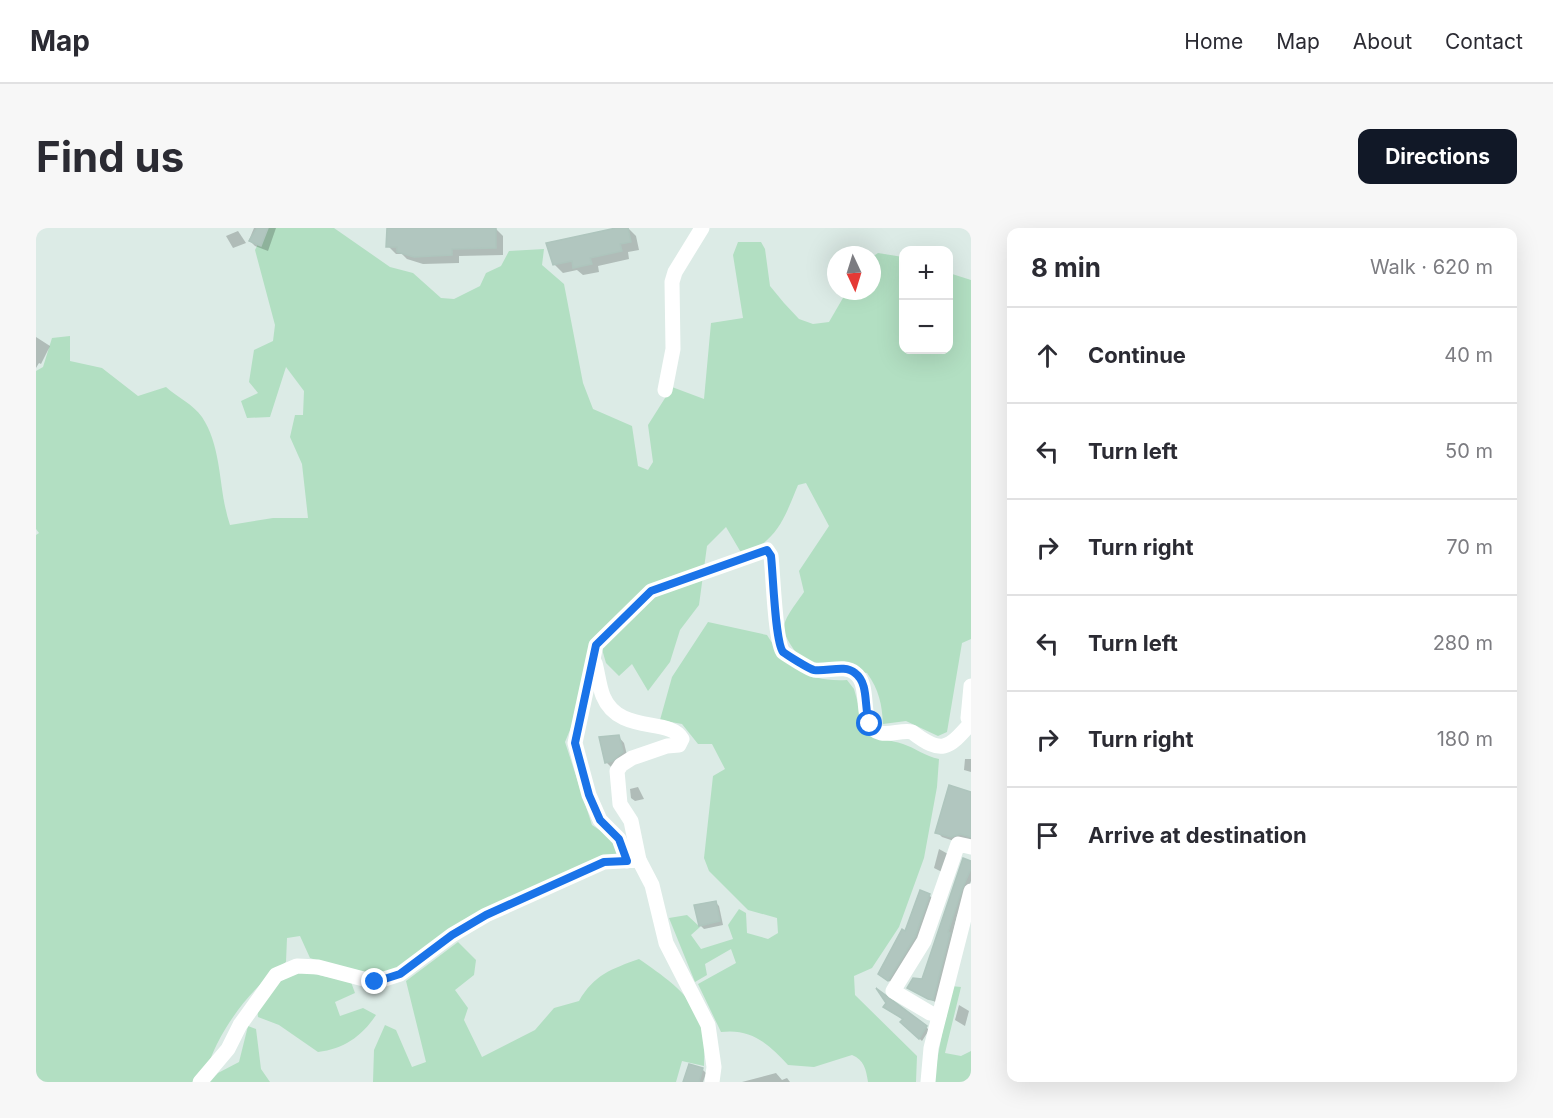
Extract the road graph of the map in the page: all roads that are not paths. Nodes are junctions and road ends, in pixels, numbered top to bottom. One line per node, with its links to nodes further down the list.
1 (702, 228): 2 (street)
2 (665, 390)
3 (594, 657): 5 (street); 7 (street); 7 (street)
4 (971, 686): 5 (street)
5 (971, 723)
6 (971, 848): 10 (street)
7 (633, 861): 11 (street); 12 (street)
8 (971, 891): 9 (street)
9 (967, 917): 10 (street)
10 (939, 1015): 13 (street)
11 (200, 1082)
12 (712, 1082)
13 (928, 1082)

